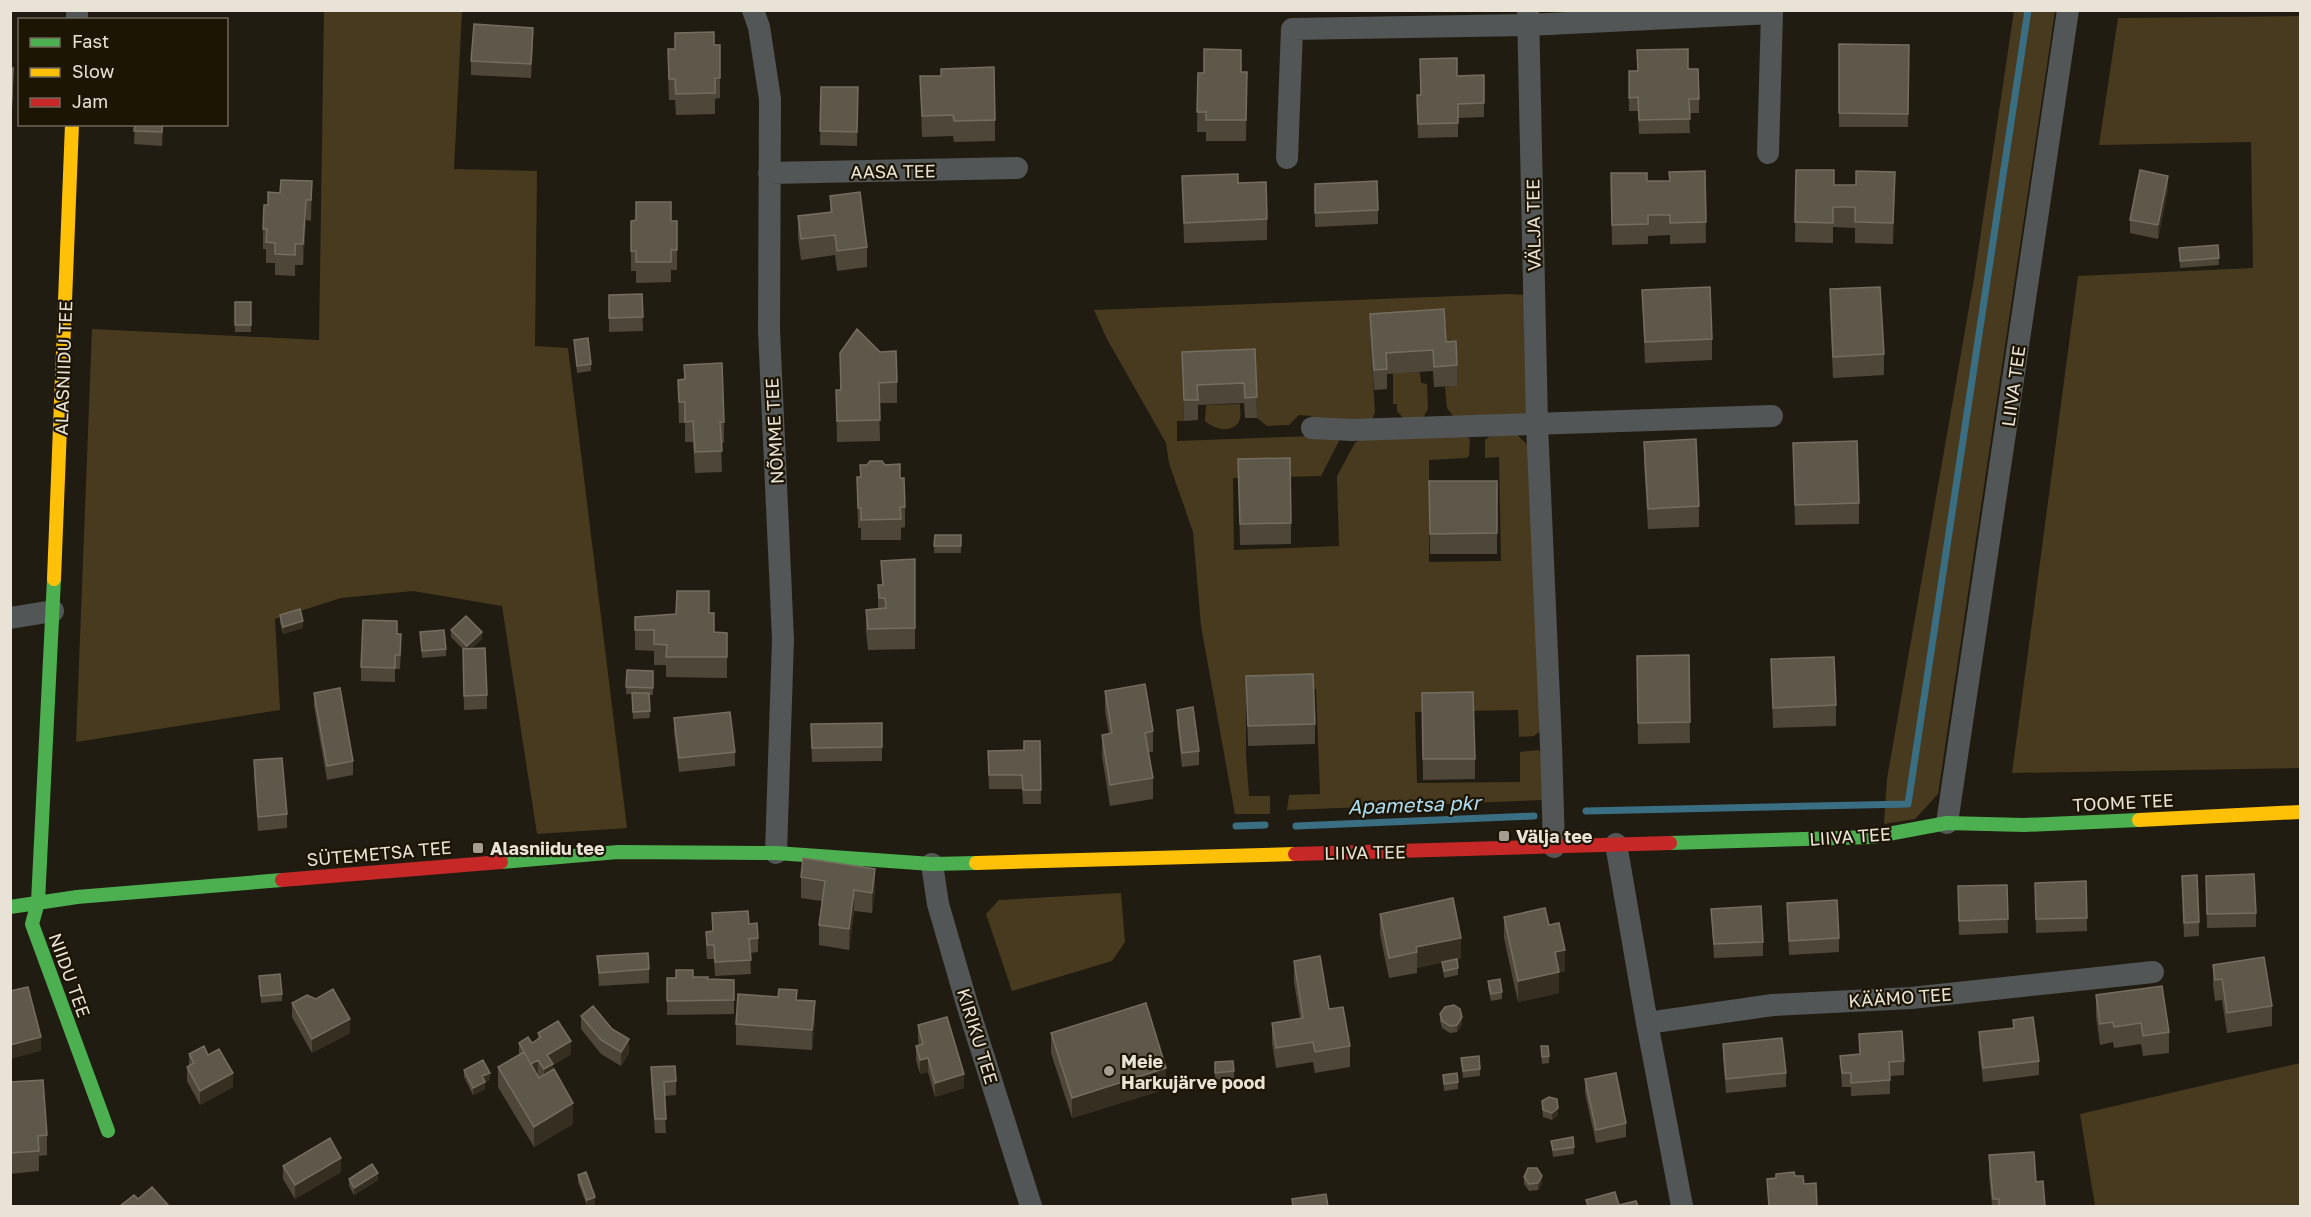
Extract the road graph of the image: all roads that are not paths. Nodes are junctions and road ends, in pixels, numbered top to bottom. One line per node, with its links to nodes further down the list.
1 (753, 10): 8 (street, NÕMME TEE)
2 (2068, 10): 15 (street, LIIVA TEE)
3 (1528, 18): 5 (street); 6 (street); 10 (street, VÄLJA TEE)
4 (72, 126): 12 (street, ALASNIIDU TEE)
5 (1768, 153)
6 (1287, 158)
7 (1017, 168): 8 (street, AASA TEE)
8 (769, 173): 18 (street, NÕMME TEE)
9 (1772, 416): 10 (street)
10 (1537, 424): 11 (street); 17 (street, VÄLJA TEE)
11 (1312, 428)
12 (53, 611): 13 (street); 20 (street, NIIDU TEE)
13 (10, 618)
14 (2301, 812): 15 (street, TOOME TEE)
15 (1947, 823): 16 (street, LIIVA TEE)
16 (1617, 844): 17 (street, LIIVA TEE); 23 (street)
17 (1554, 847): 19 (street, LIIVA TEE)
18 (776, 853): 19 (street, SÜTEMETSA TEE); 20 (street, SÜTEMETSA TEE)
19 (932, 864): 25 (street, KIRIKU TEE)
20 (38, 902): 21 (street, SÜTEMETSA TEE); 24 (street, NIIDU TEE)
21 (10, 907)
22 (2153, 972): 23 (street, KÄÄMO TEE)
23 (1647, 1023): 26 (street)
24 (108, 1131)
25 (1031, 1206)
26 (1682, 1206)

